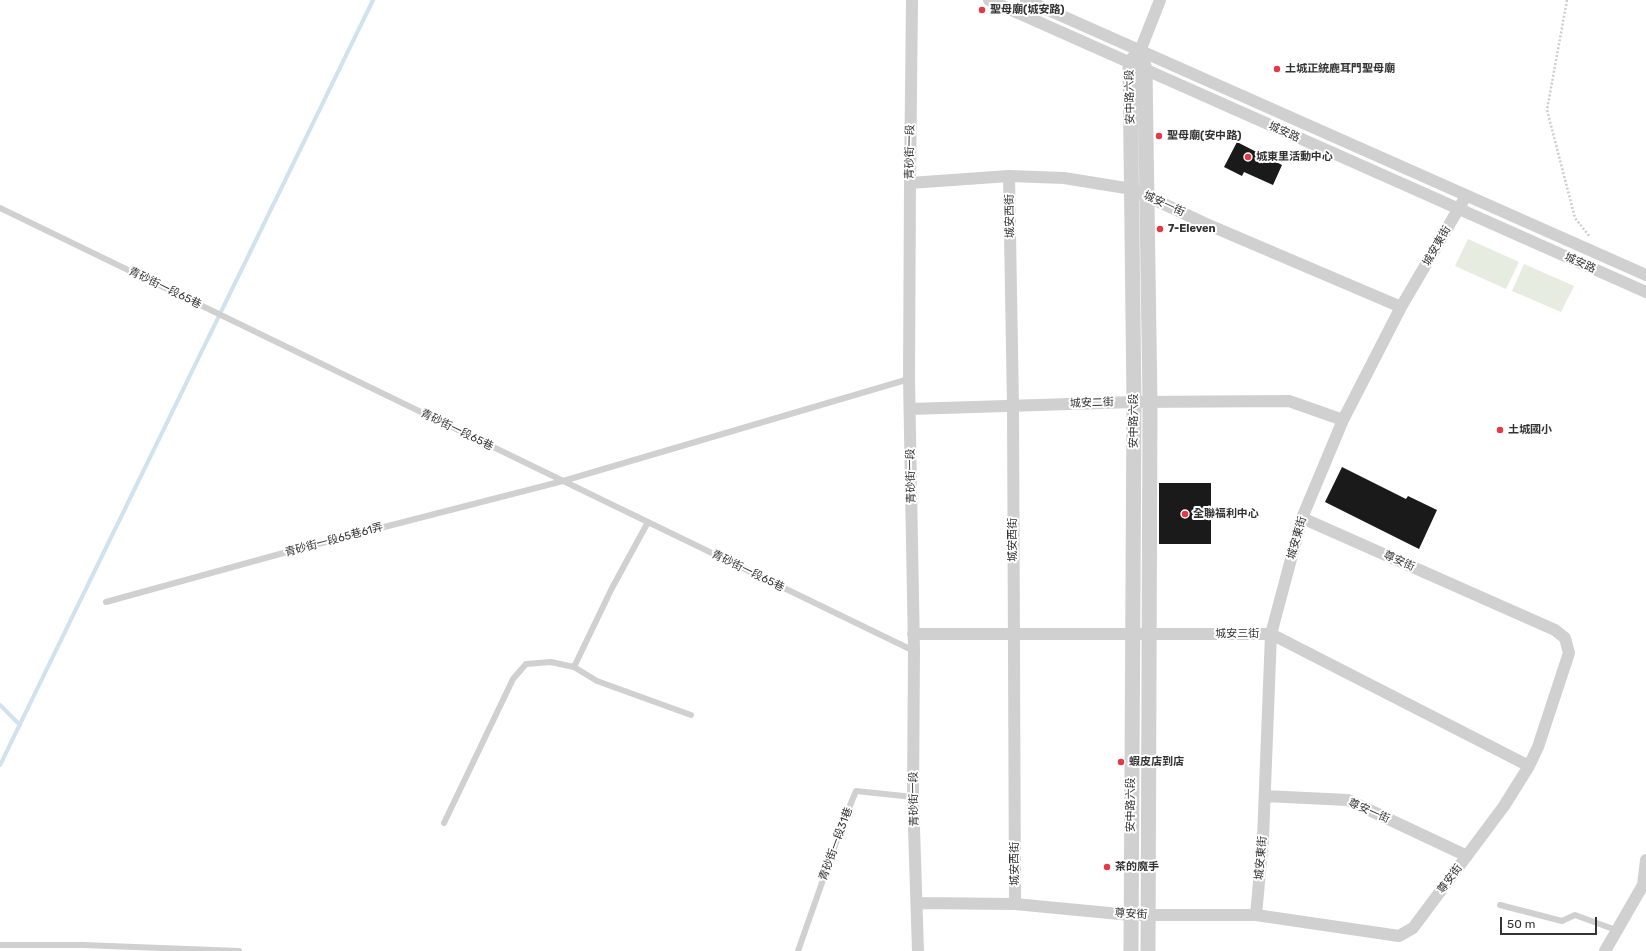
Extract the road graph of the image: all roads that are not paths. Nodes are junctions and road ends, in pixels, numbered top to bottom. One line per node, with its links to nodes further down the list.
1 (912, 0): 9 (street, 青砂街一段)
2 (988, 0): 6 (street, 城安路)
3 (1026, 0): 5 (street, 城安路)
4 (1160, 0): 5 (street)
5 (1140, 51): 6 (street, 安中路六段); 7 (street, 安中路六段); 12 (street, 城安路)
6 (1130, 63): 7 (street, 城安路); 10 (street, 安中路六段)
7 (1144, 70): 11 (street, 安中路六段); 14 (street, 城安路)
8 (1009, 176): 9 (street, 城安一街); 10 (street, 城安一街); 21 (street, 城安西街)
9 (910, 182): 18 (street, 青砂街一段)
10 (1132, 189): 11 (street, 城安一街); 19 (street, 安中路六段)
11 (1147, 196): 17 (street, 城安一街); 20 (street, 安中路六段)
12 (1466, 196): 14 (street, 城安東街); 15 (street, 城安路)
13 (0, 208): 24 (lane, 青砂街一段65巷)
14 (1458, 209): 16 (street, 城安路); 17 (street, 城安東街)
15 (1646, 275)
16 (1646, 292)
17 (1401, 307): 23 (street, 城安東街)
18 (909, 379): 22 (street, 青砂街一段); 24 (lane, 青砂街一段65巷61弄)
19 (1134, 402): 20 (street, 城安二街); 21 (street, 城安二街); 29 (street, 安中路六段)
20 (1150, 402): 23 (street, 城安二街); 30 (street, 安中路六段)
21 (1013, 406): 22 (street, 城安二街); 28 (street, 城安西街)
22 (910, 409): 31 (street, 青砂街一段)
23 (1343, 420): 25 (street, 城安東街)
24 (563, 481): 26 (lane, 青砂街一段65巷); 27 (lane, 青砂街一段65巷61弄)
25 (1302, 518): 32 (street, 城安東街); 36 (street, 尊安街)
26 (648, 522): 33 (lane, 青砂街一段65巷); 34 (lane)
27 (106, 602)
28 (1014, 633): 29 (street, 城安三街); 31 (street, 城安三街); 44 (street, 城安西街)
29 (1132, 633): 30 (street, 城安三街); 47 (street, 安中路六段)
30 (1150, 633): 32 (street, 城安三街); 46 (street, 安中路六段)
31 (913, 634): 33 (street, 青砂街一段)
32 (1271, 634): 36 (street, 城安三街); 37 (street, 城安東街)
33 (914, 651): 38 (street, 青砂街一段)
34 (574, 667): 35 (lane); 39 (lane)
35 (691, 715)
36 (1529, 766): 40 (street, 尊安街)
37 (1264, 796): 40 (street, 尊安一街); 48 (street, 城安東街)
38 (913, 797): 43 (street, 青砂街一段); 52 (lane, 青砂街一段31巷)
39 (444, 823)
40 (1466, 856): 48 (street, 尊安街)
41 (1646, 860): 42 (street)
42 (1644, 885): 49 (street)
43 (917, 903): 44 (street, 尊安街); 53 (street, 青砂街一段)
44 (1016, 904): 47 (street, 尊安街)
45 (1500, 905): 49 (lane)
46 (1148, 914): 47 (street, 尊安街); 48 (street, 尊安街); 55 (street, 安中路六段)
47 (1130, 915): 54 (street, 安中路六段)
48 (1256, 915)
49 (1616, 930): 56 (street)
50 (0, 946): 51 (lane)
51 (238, 951)
52 (798, 951)
53 (918, 951)
54 (1131, 951)
55 (1148, 951)
56 (1605, 951)

